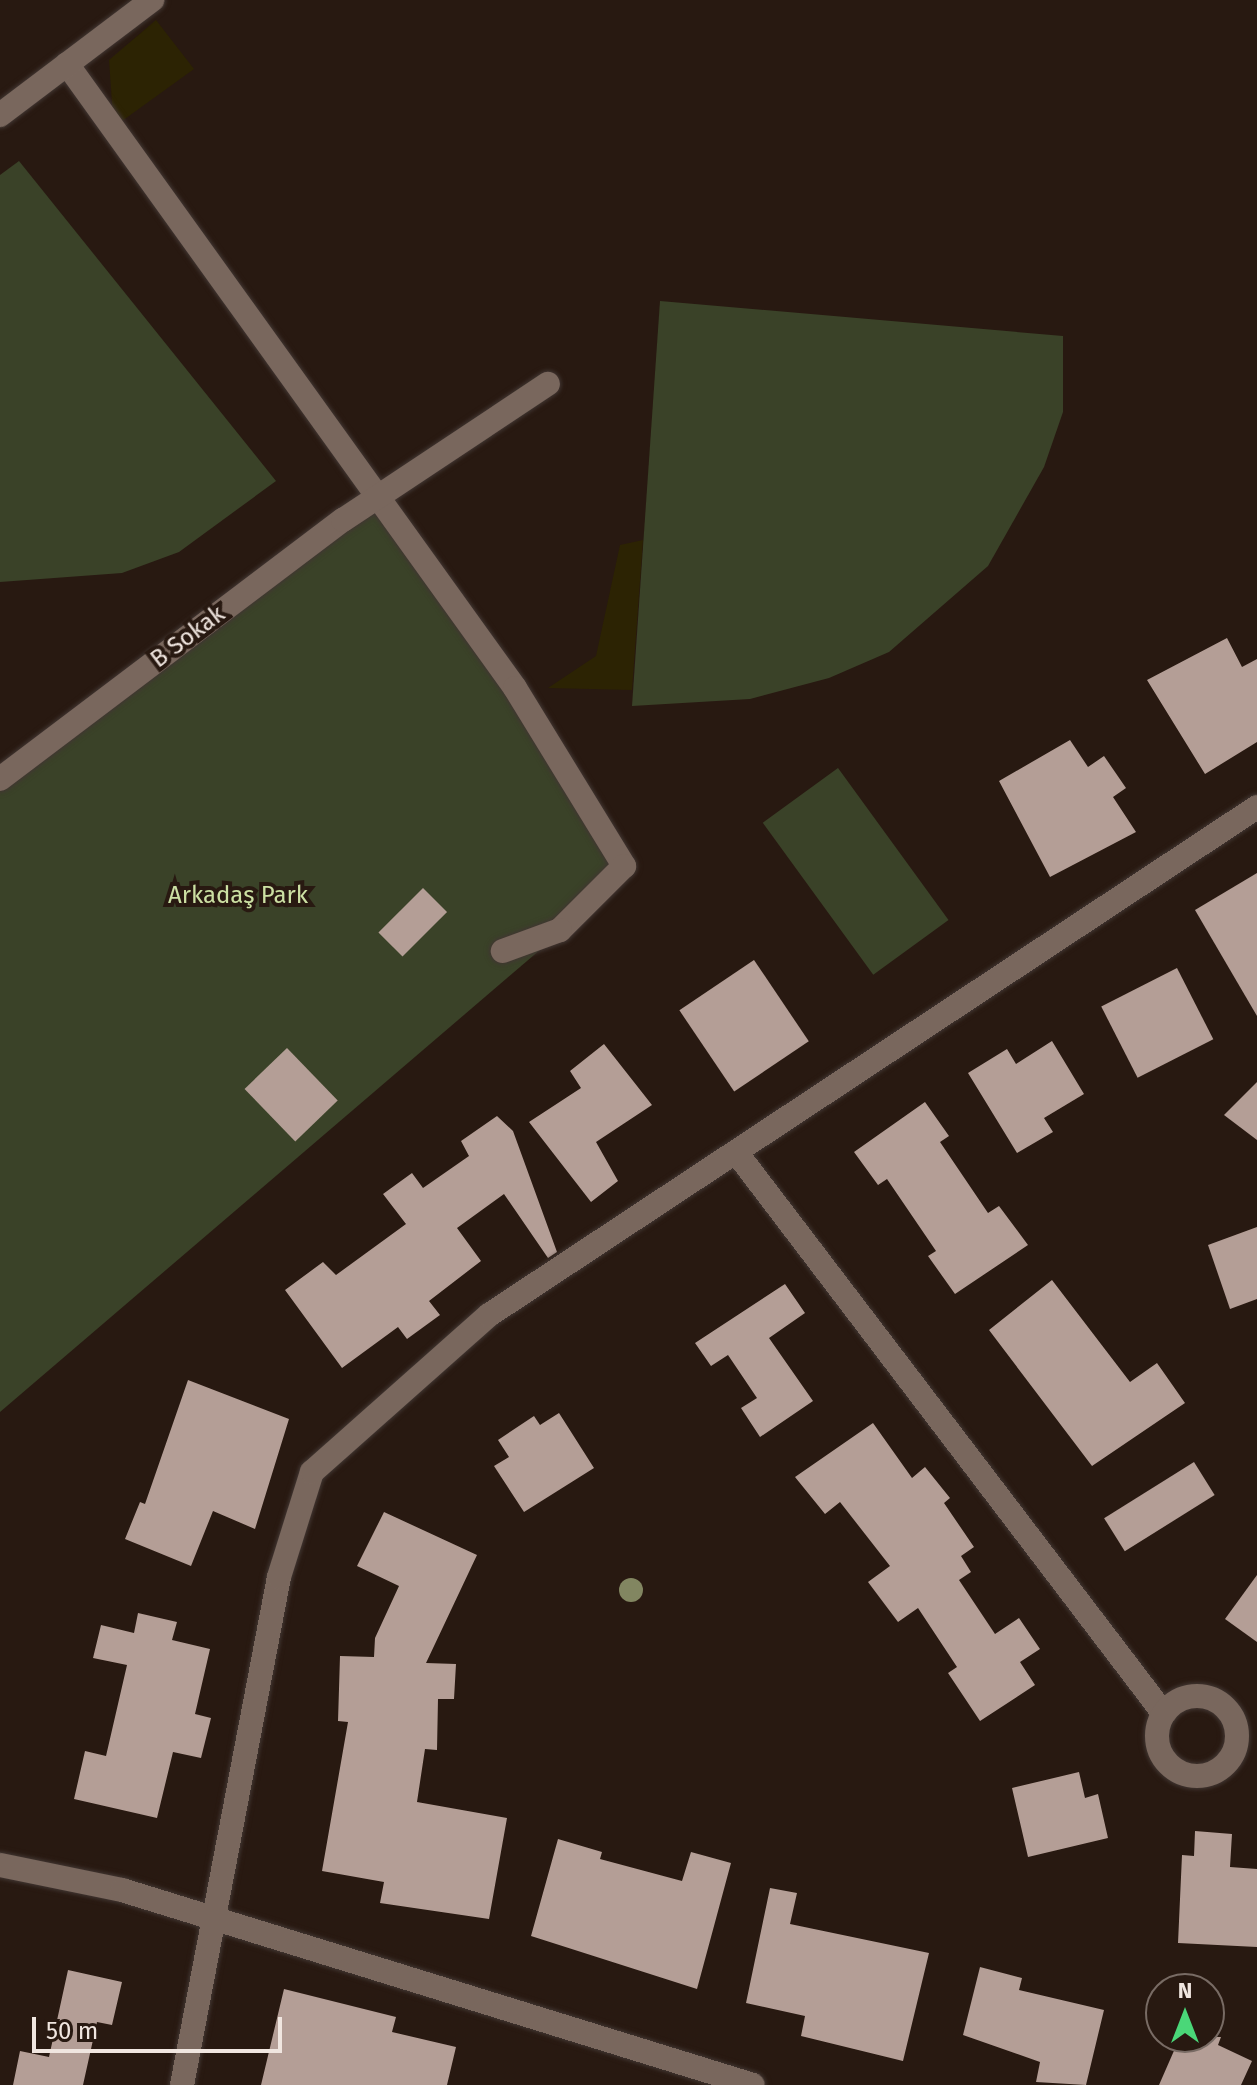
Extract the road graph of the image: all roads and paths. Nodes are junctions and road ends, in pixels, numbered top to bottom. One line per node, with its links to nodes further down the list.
1 (152, 0): 2 (lane)
2 (67, 64): 3 (lane); 5 (lane)
3 (0, 115)
4 (548, 384): 5 (lane, B Sokak)
5 (376, 497): 6 (lane, B Sokak); 8 (lane)
6 (0, 779)
7 (1257, 807): 9 (lane)
8 (503, 951)
9 (736, 1152): 10 (lane); 12 (lane)
10 (1164, 1714)
11 (0, 1865): 12 (lane)
12 (210, 1917): 13 (lane); 14 (lane)
13 (182, 2085)
14 (753, 2085)

